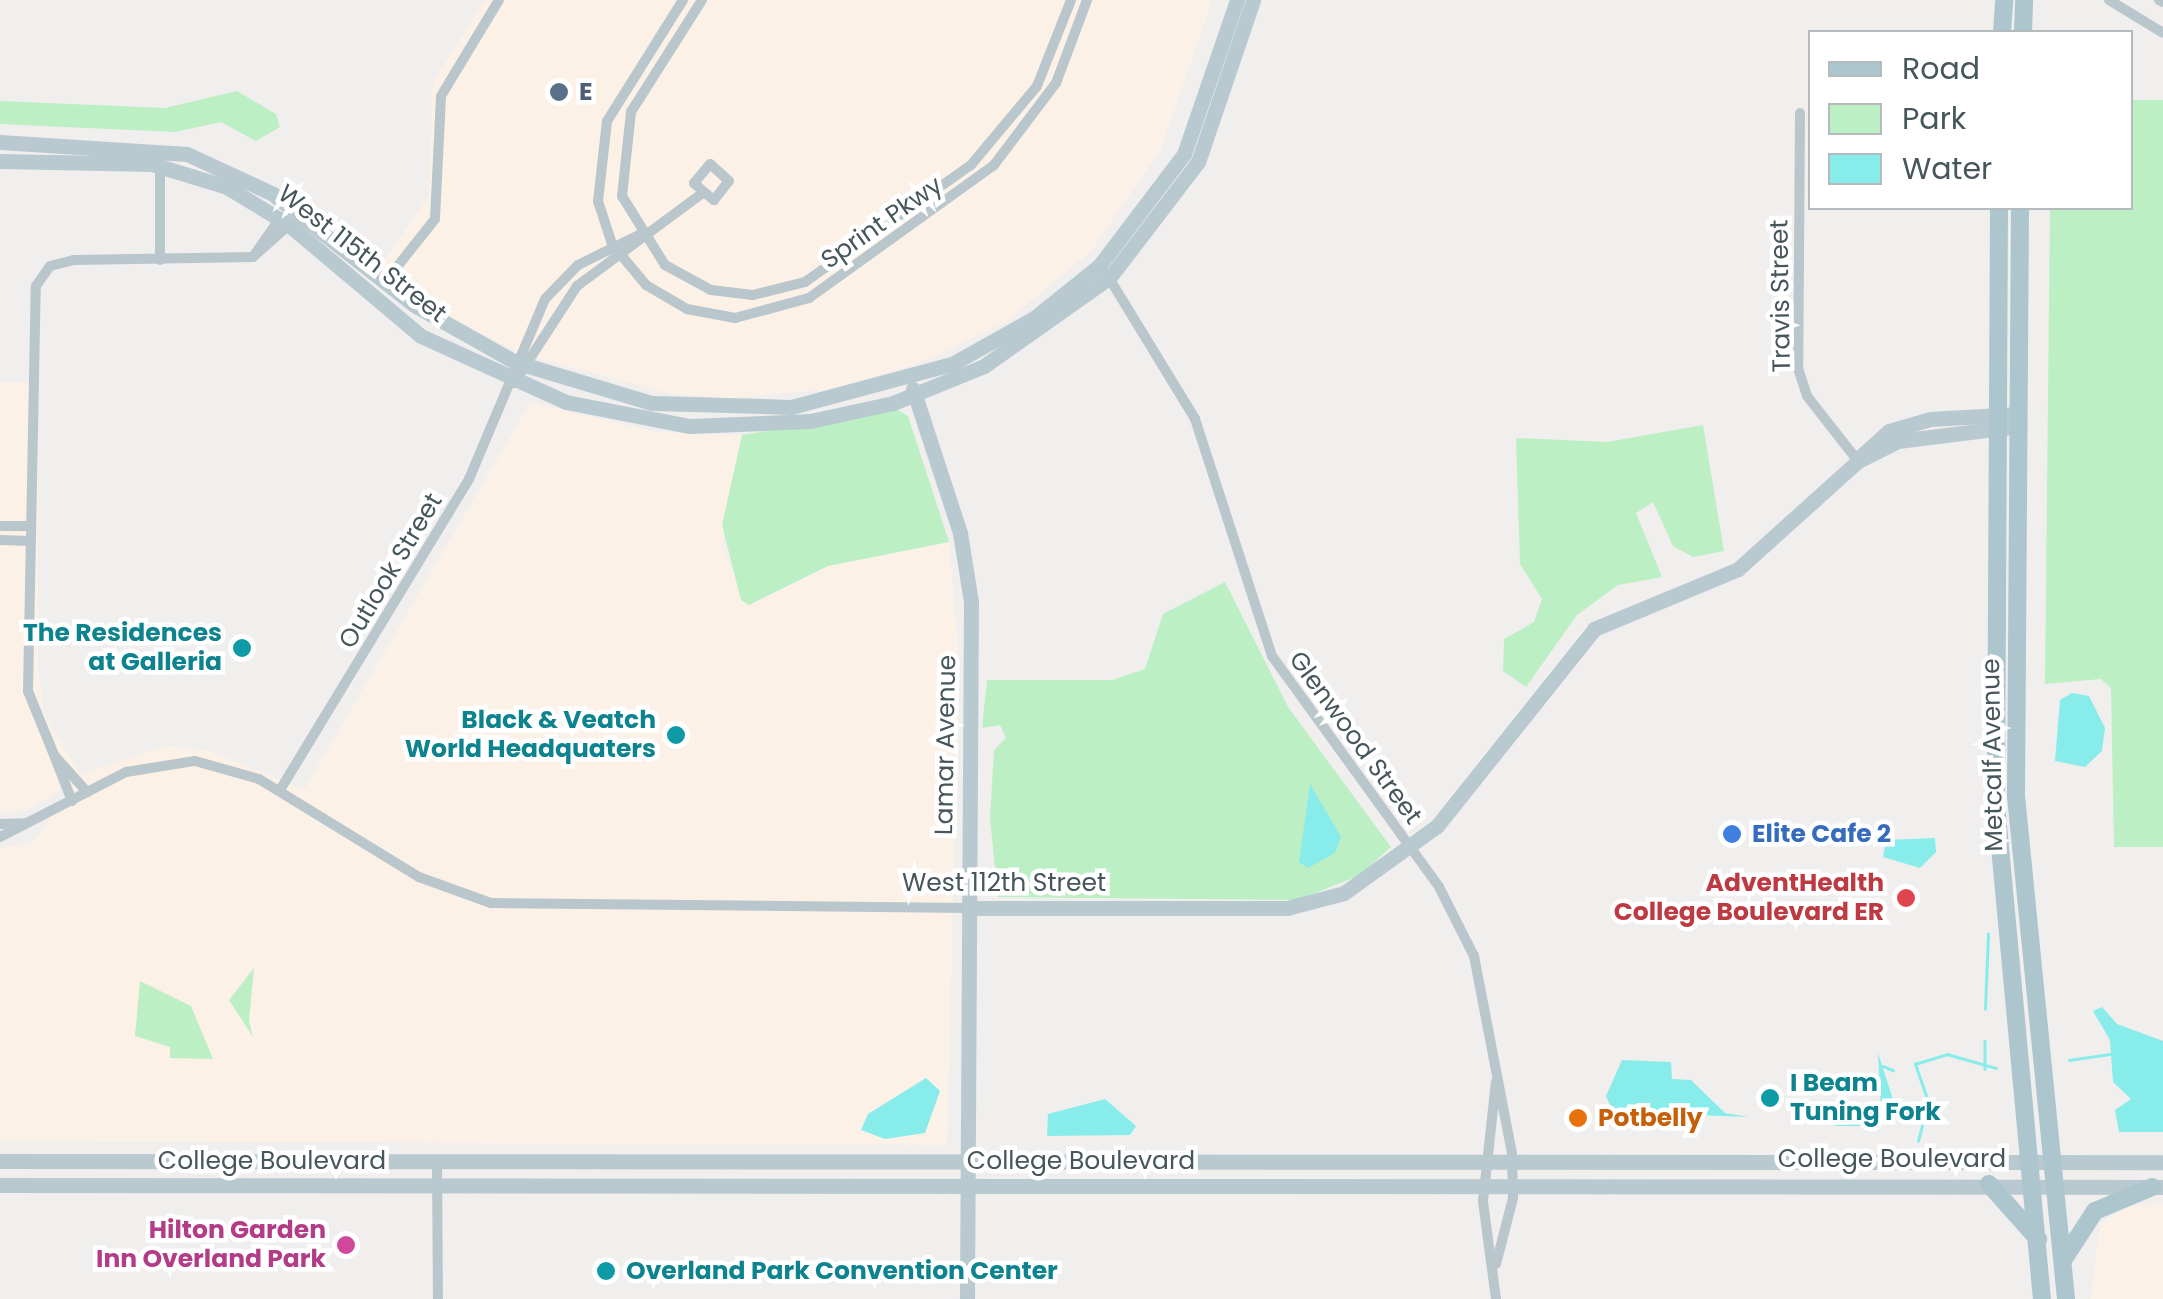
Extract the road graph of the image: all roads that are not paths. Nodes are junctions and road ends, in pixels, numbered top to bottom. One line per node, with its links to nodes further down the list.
1 (499, 0): 27 (street)
2 (683, 0): 23 (street, Sprint Pkwy)
3 (702, 0): 22 (street, Sprint Pkwy)
4 (1072, 0): 22 (street, Sprint Pkwy)
5 (1087, 0): 24 (street, Sprint Pkwy)
6 (1237, 0): 26 (street, West 115th Street)
7 (1254, 0): 26 (street, West 115th Street)
8 (2004, 0): 11 (main road)
9 (2024, 0): 12 (main road)
10 (2109, 0): 13 (street)
11 (2002, 30)
12 (2022, 30)
13 (2163, 32)
14 (1800, 113): 33 (street, Travis Street)
15 (0, 142): 27 (street, West 115th Street)
16 (0, 161): 17 (street, West 115th Street)
17 (160, 166): 21 (street, West 115th Street); 25 (street)
18 (704, 192): 22 (street)
19 (2000, 210): 31 (main road, Metcalf Avenue)
20 (2020, 210): 32 (main road, Metcalf Avenue)
21 (285, 222): 25 (street); 29 (street, West 115th Street)
22 (640, 235): 23 (street); 24 (street)
23 (612, 244): 24 (street, Sprint Pkwy); 28 (street)
24 (619, 256): 28 (street)
25 (160, 260): 35 (street)
26 (1104, 272): 30 (street, West 115th Street); 45 (street, Glenwood Street)
27 (385, 282): 28 (street, West 115th Street)
28 (522, 365): 29 (street); 30 (street, West 115th Street)
29 (514, 384): 30 (street, West 115th Street); 39 (street, Outlook Street)
30 (913, 388): 46 (street, Lamar Avenue)
31 (1998, 420): 32 (street, West 112th Street); 33 (street, West 112th Street); 54 (main road, Metcalf Avenue)
32 (2018, 420): 55 (main road, Metcalf Avenue)
33 (1858, 460): 45 (street, West 112th Street)
34 (0, 526): 35 (street)
35 (30, 526): 37 (street)
36 (0, 540): 37 (street)
37 (30, 541): 38 (street)
38 (54, 755): 40 (street); 41 (street)
39 (280, 790): 40 (street, West 112th Street); 46 (street, West 112th Street)
40 (87, 792): 41 (street, West 112th Street)
41 (72, 801): 42 (street, West 112th Street)
42 (25, 823): 43 (street, West 112th Street); 44 (street, West 112th Street)
43 (0, 824)
44 (0, 838)
45 (1410, 847): 46 (street, West 112th Street); 47 (street, Glenwood Street)
46 (969, 908): 50 (street, Lamar Avenue)
47 (1498, 1072): 51 (street, Glenwood Street); 53 (street, Glenwood Street)
48 (0, 1161): 49 (street, College Boulevard)
49 (437, 1162): 50 (street, College Boulevard); 62 (street)
50 (966, 1162): 51 (street, College Boulevard); 63 (street, Lamar Avenue)
51 (1484, 1162): 53 (street, College Boulevard); 56 (street, Glenwood Street)
52 (2163, 1162): 55 (street, College Boulevard)
53 (1511, 1163): 54 (street, College Boulevard); 57 (street, Glenwood Street)
54 (2034, 1164): 55 (street, College Boulevard); 59 (main road, Metcalf Avenue)
55 (2054, 1164): 61 (main road, Metcalf Avenue)
56 (1483, 1184): 57 (street, College Boulevard); 63 (street, College Boulevard); 67 (street, Glenwood Street)
57 (1512, 1184): 58 (street, College Boulevard); 67 (street, Glenwood Street)
58 (1989, 1184): 59 (street, College Boulevard); 65 (main road)
59 (2036, 1184): 61 (street, College Boulevard); 65 (main road, Metcalf Avenue)
60 (0, 1185): 62 (street, College Boulevard)
61 (2056, 1185): 64 (street, College Boulevard); 66 (main road, Metcalf Avenue)
62 (436, 1186): 63 (street, College Boulevard); 68 (street)
63 (966, 1186): 69 (street, Lamar Avenue)
64 (2158, 1187): 66 (main road)
65 (2038, 1239): 71 (main road, Metcalf Avenue)
66 (2065, 1257): 72 (main road, Metcalf Avenue)
67 (1496, 1264): 70 (street, Glenwood Street)
68 (438, 1299)
69 (967, 1299)
70 (1496, 1299)
71 (2042, 1299)
72 (2066, 1299)

